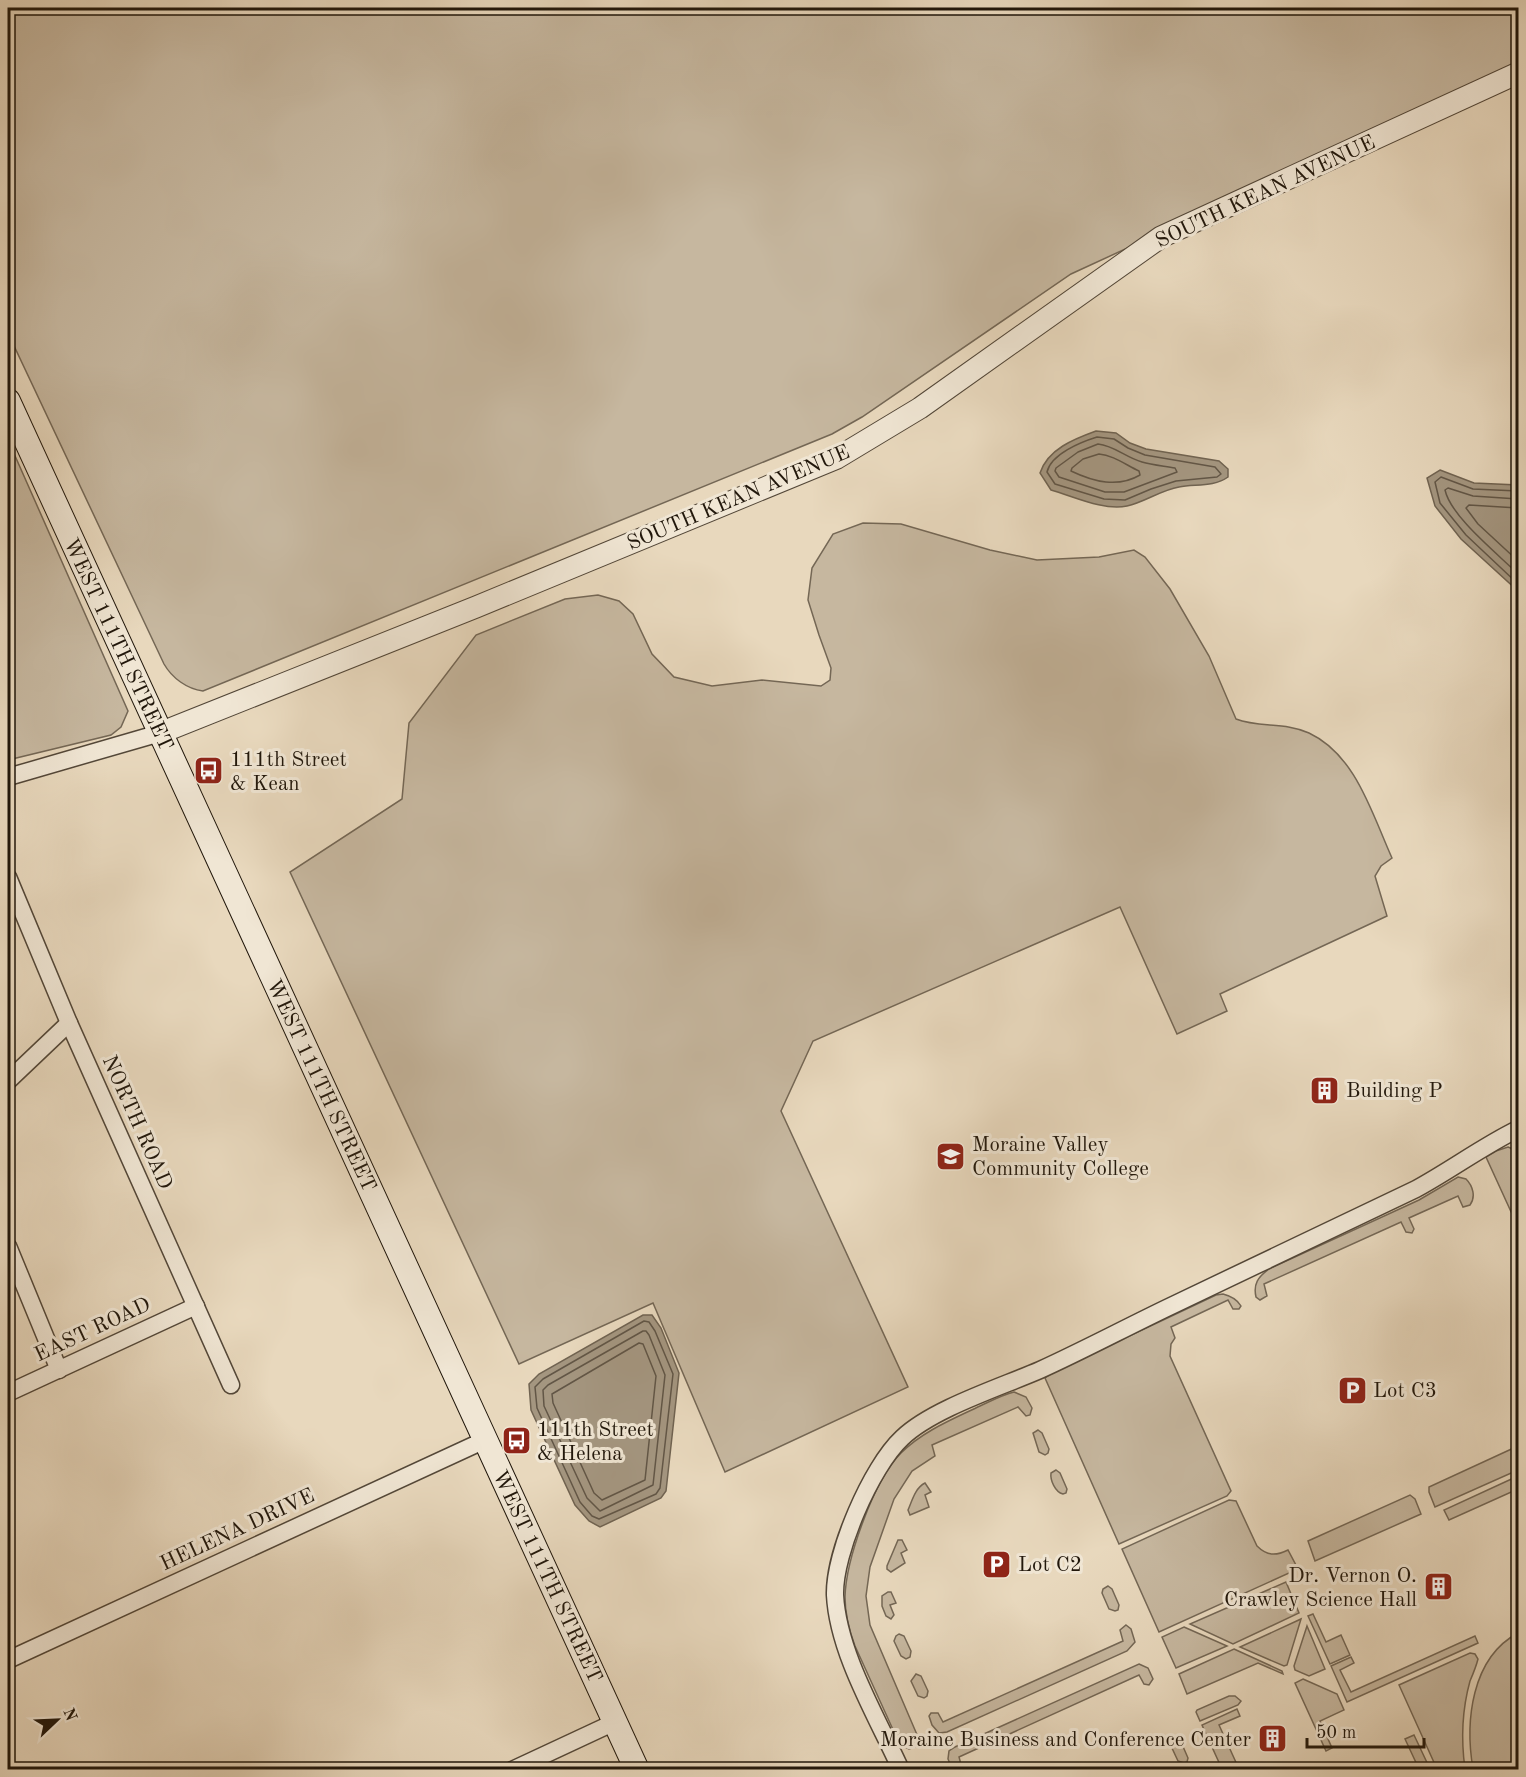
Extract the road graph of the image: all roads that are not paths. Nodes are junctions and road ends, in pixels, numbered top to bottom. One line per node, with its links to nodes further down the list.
1 (1518, 73): 3 (street, SOUTH KEAN AVENUE)
2 (8, 401): 3 (main road, WEST 111TH STREET)
3 (160, 733): 4 (street, SOUTH KEAN AVENUE); 14 (main road, WEST 111TH STREET)
4 (8, 777)
5 (8, 877): 6 (street, NORTH ROAD)
6 (69, 1023): 7 (street); 10 (street, NORTH ROAD)
7 (8, 1081)
8 (1518, 1129): 19 (street)
9 (8, 1246): 11 (street)
10 (196, 1306): 11 (street, EAST ROAD); 12 (street, NORTH ROAD)
11 (59, 1370): 13 (street, EAST ROAD)
12 (231, 1385)
13 (8, 1393)
14 (485, 1440): 15 (street, HELENA DRIVE); 16 (main road, WEST 111TH STREET)
15 (8, 1660)
16 (615, 1722): 17 (street); 18 (main road, WEST 111TH STREET)
17 (512, 1770)
18 (637, 1770)
19 (901, 1770)

